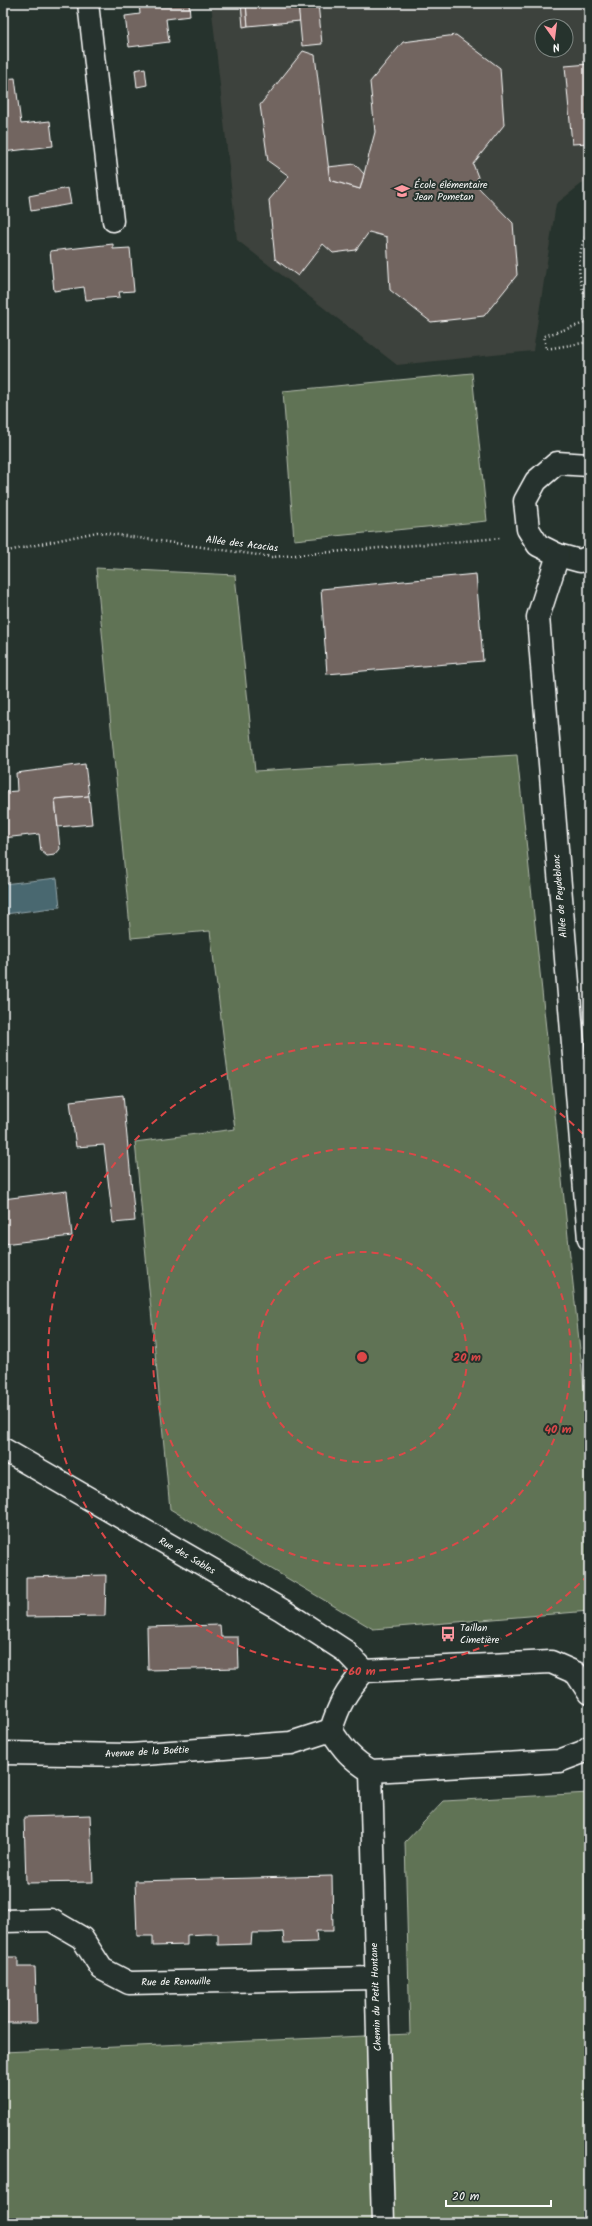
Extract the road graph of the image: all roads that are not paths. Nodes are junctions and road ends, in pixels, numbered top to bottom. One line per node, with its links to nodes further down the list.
1 (88, 3): 2 (lane)
2 (113, 221)
3 (589, 465): 4 (street)
4 (558, 555): 5 (street); 6 (street, Allée de Peydeblanc)
5 (589, 557)
6 (589, 1239)
7 (3, 1449): 8 (street, Rue des Sables)
8 (364, 1671): 9 (street); 10 (street)
9 (589, 1693)
10 (331, 1730): 12 (street, Avenue de la Boétie); 13 (street)
11 (589, 1747): 13 (street)
12 (3, 1753)
13 (371, 1771): 15 (street, Chemin du Petit Hontane)
14 (3, 1920): 15 (street, Rue de Renouille)
15 (375, 1978): 16 (street, Chemin du Petit Hontane)
16 (383, 2223)

